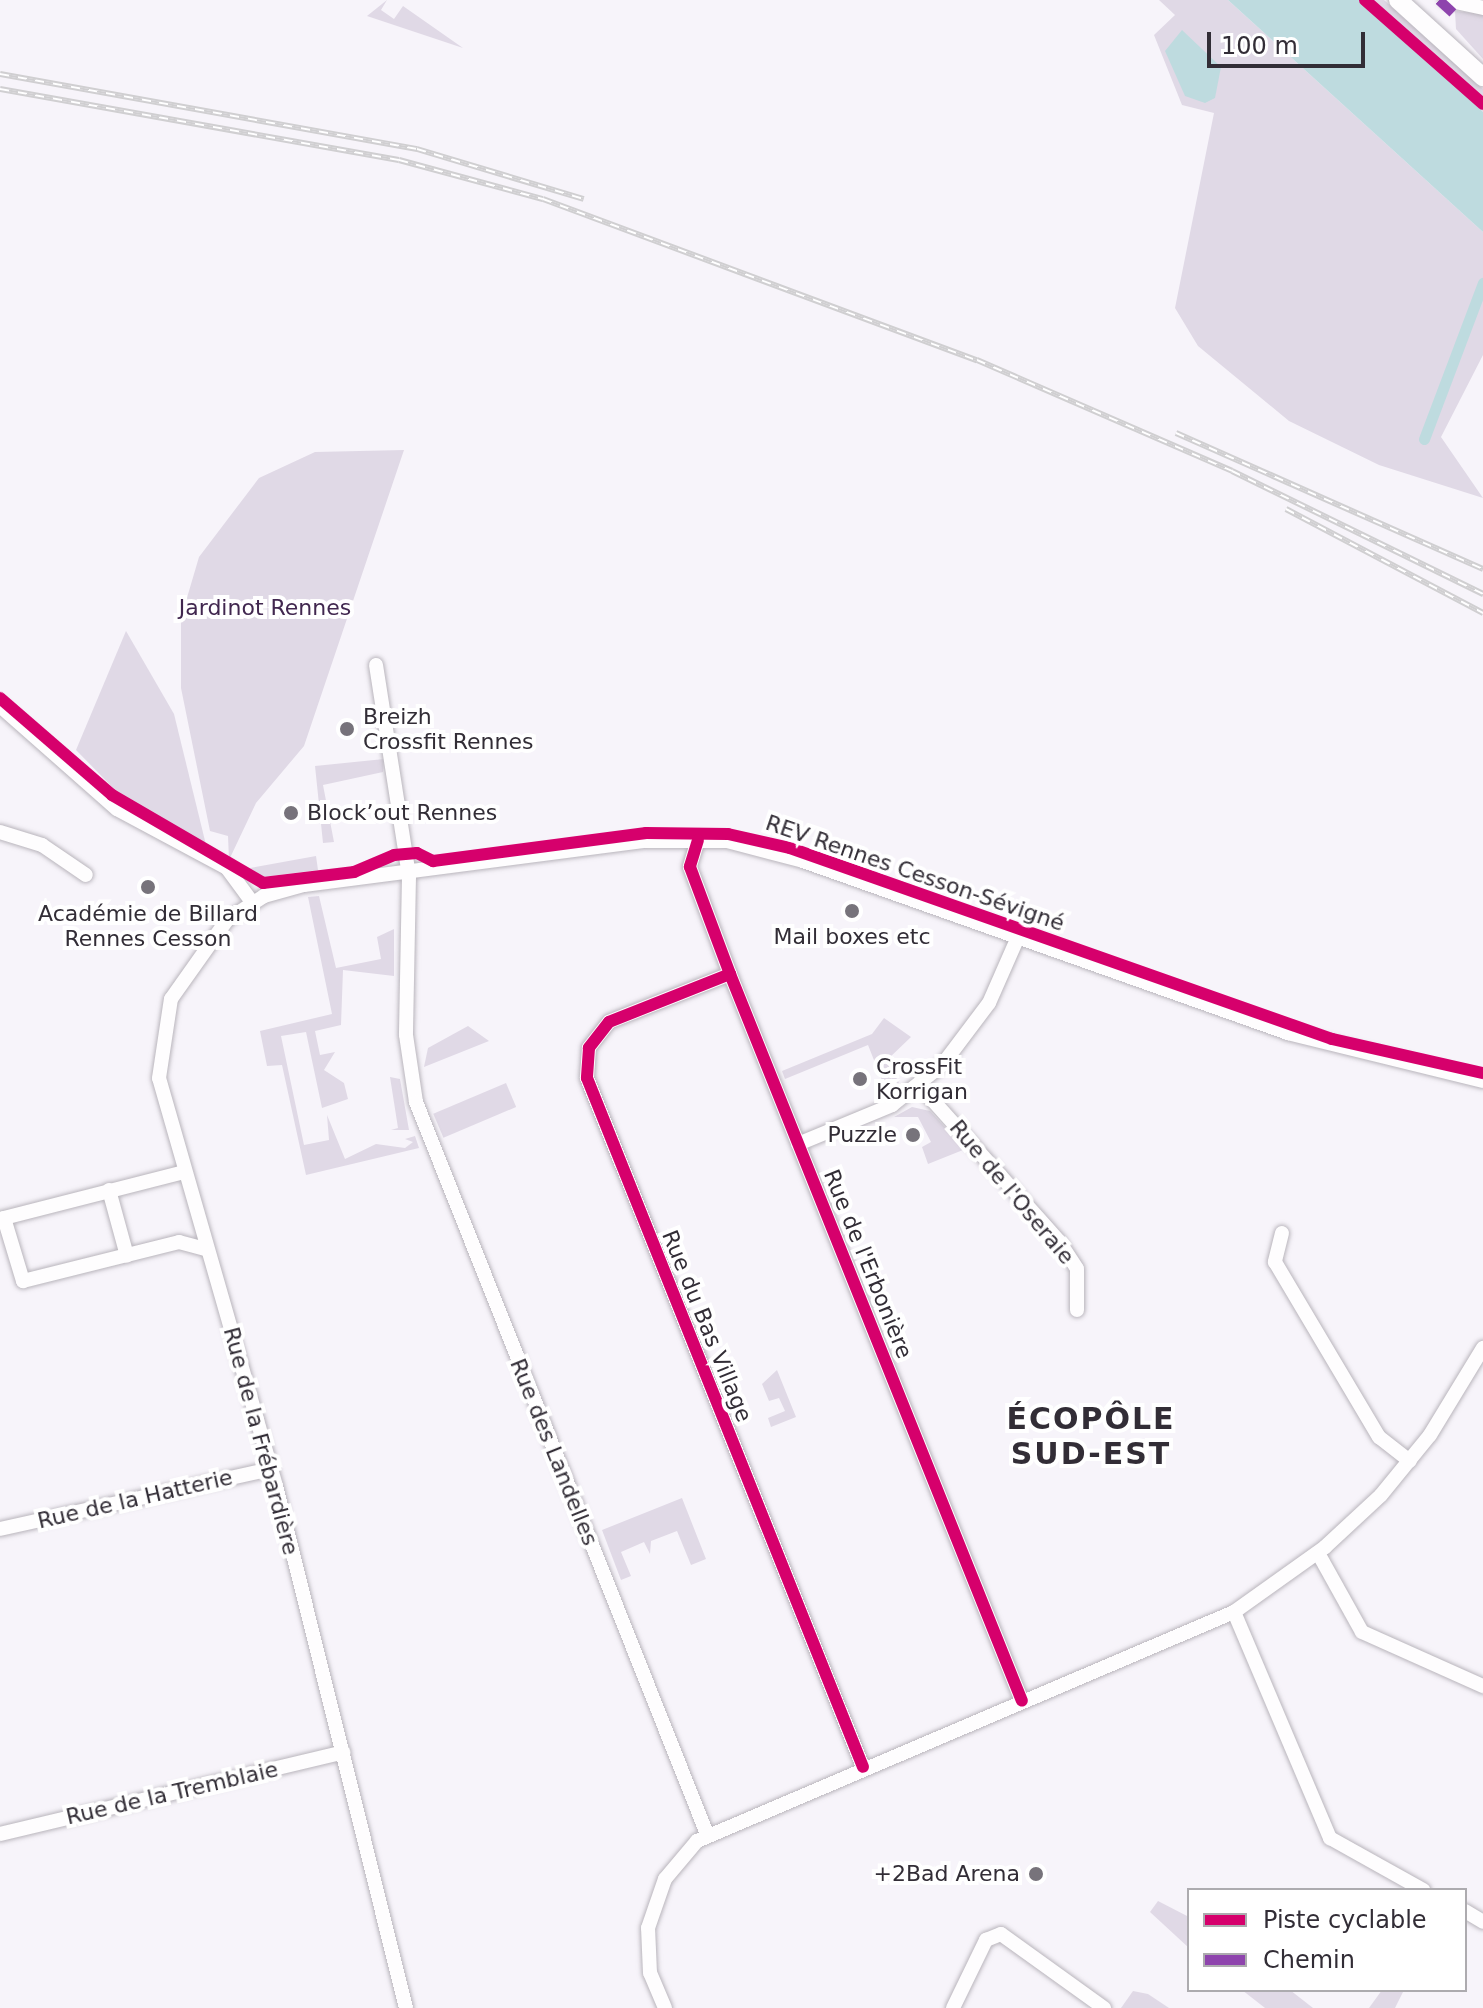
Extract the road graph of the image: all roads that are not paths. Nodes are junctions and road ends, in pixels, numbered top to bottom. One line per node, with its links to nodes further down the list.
1 (1398, 0): 4 (main road)
2 (1446, 0): 3 (street)
3 (1483, 8)
4 (1483, 77)
5 (381, 664): 9 (street, Rue des Landelles)
6 (0, 706): 11 (street)
7 (0, 832): 10 (street)
8 (698, 840): 9 (street); 12 (street); 13 (street, Rue de l'Erbonière)
9 (408, 871): 11 (street); 35 (street, Rue des Landelles)
10 (86, 875)
11 (252, 902): 17 (street, Rue de la Frébardière)
12 (1018, 937): 14 (street); 15 (street)
13 (730, 974): 16 (street, Rue de l'Erbonière); 33 (street, Rue du Bas Village)
14 (1483, 1081)
15 (919, 1085): 16 (street); 23 (street, Rue de l'Oseraie)
16 (798, 1144): 31 (street, Rue de l'Erbonière)
17 (181, 1173): 18 (street); 21 (street, Rue de la Frébardière)
18 (109, 1190): 19 (street); 22 (street)
19 (2, 1218): 22 (street)
20 (1282, 1233): 25 (street)
21 (206, 1249): 22 (street); 26 (street, Rue de la Frébardière)
22 (127, 1256)
23 (1077, 1310)
24 (1483, 1348): 25 (street)
25 (1410, 1461): 28 (street)
26 (271, 1469): 27 (street, Rue de la Hatterie); 32 (street, Rue de la Frébardière)
27 (0, 1529)
28 (1318, 1553): 29 (street); 30 (street)
29 (1234, 1612): 31 (street); 36 (street)
30 (1483, 1686)
31 (1022, 1701): 33 (street)
32 (343, 1752): 34 (street, Rue de la Tremblaie); 37 (street, Rue de la Frébardière)
33 (863, 1767): 35 (street)
34 (0, 1834)
35 (707, 1834): 38 (street)
36 (1419, 1888)
37 (406, 2008)
38 (665, 2008)
39 (953, 2008): 40 (street)
40 (1104, 2008)

